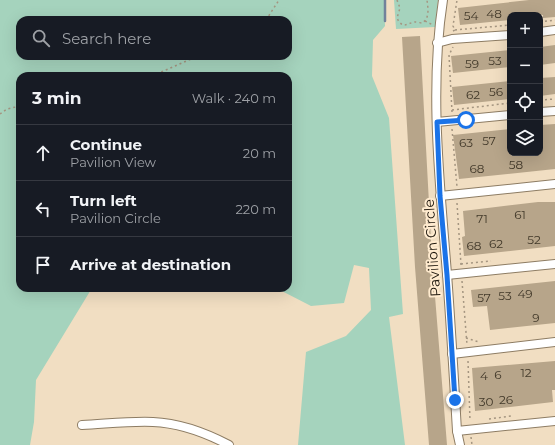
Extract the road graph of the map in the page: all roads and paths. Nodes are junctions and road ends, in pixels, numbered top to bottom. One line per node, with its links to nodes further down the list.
1 (279, 0): 6 (path)
2 (396, 0): 3 (path)
3 (427, 0)
4 (443, 0): 15 (street, Pavilion Circle)
5 (457, 0): 10 (path)
6 (269, 16)
7 (555, 20): 8 (path)
8 (543, 22)
9 (507, 25): 10 (path)
10 (455, 30): 14 (path)
11 (555, 30): 12 (street)
12 (543, 32)
13 (507, 35): 14 (street)
14 (452, 39): 15 (street); 22 (path)
15 (438, 43): 28 (street, Pavilion Circle)
16 (189, 60): 17 (path)
17 (161, 72)
18 (555, 99): 19 (path)
19 (543, 100)
20 (507, 103): 22 (path)
21 (16, 107): 25 (path)
22 (452, 110): 27 (path)
23 (555, 110): 24 (street)
24 (543, 112)
25 (0, 114)
26 (507, 115): 27 (street)
27 (451, 121): 28 (street); 30 (path)
28 (437, 122): 31 (street, Pavilion Circle)
29 (555, 184): 30 (street)
30 (457, 194): 31 (street); 33 (path)
31 (440, 196): 34 (street, Pavilion Circle)
32 (555, 264): 33 (street)
33 (461, 274): 34 (street); 36 (path)
34 (447, 275): 37 (street, Pavilion Circle)
35 (555, 342): 36 (street)
36 (467, 352): 37 (street); 40 (path)
37 (452, 354): 41 (street, Pavilion Circle)
38 (555, 421): 40 (street)
39 (82, 425): 42 (street)
40 (470, 430): 41 (street); 44 (path)
41 (457, 431): 43 (street, Pavilion Circle)
42 (229, 445)
43 (460, 445)
44 (472, 445)

